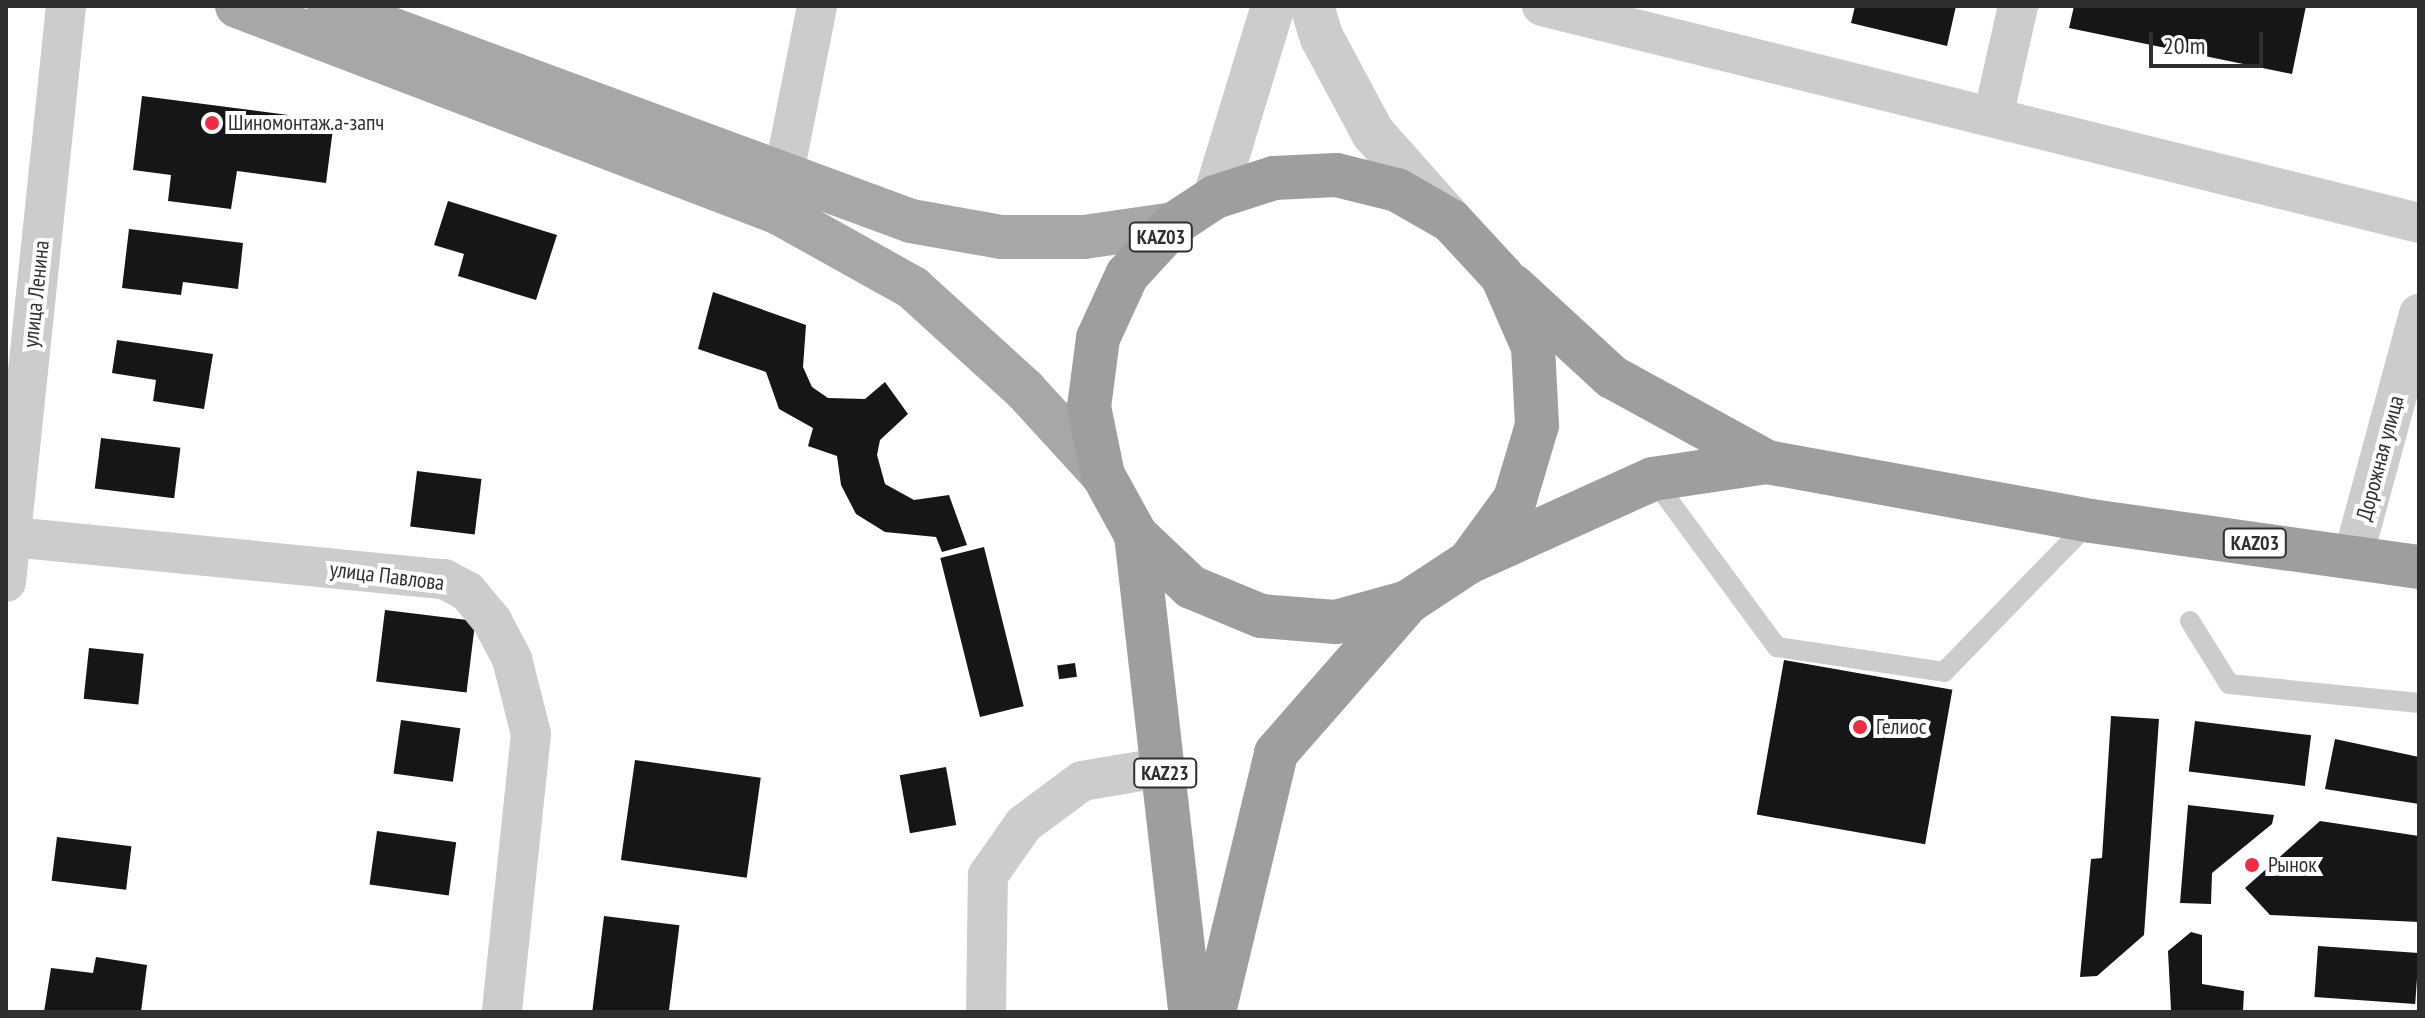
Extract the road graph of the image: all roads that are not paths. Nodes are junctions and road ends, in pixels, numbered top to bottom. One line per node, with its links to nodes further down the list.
1 (66, 6): 22 (street, улица Ленина)
2 (237, 6): 18 (main road, KАZ03)
3 (329, 6): 10 (main road, KАZ03)
4 (817, 6): 10 (street)
5 (1273, 6): 11 (street)
6 (1312, 6): 12 (street)
7 (1542, 6): 9 (street)
8 (2018, 6): 9 (street)
9 (1993, 117): 13 (street)
10 (783, 178): 14 (main road, KАZ03)
11 (1215, 197): 12 (highway, KАZ03); 14 (highway, KАZ03)
12 (1451, 221): 15 (highway, KАZ03)
13 (2419, 223)
14 (1174, 224): 18 (highway, KАZ03)
15 (1502, 276): 17 (highway, KАZ03); 24 (highway, KАZ03)
16 (2416, 340): 23 (street, Дорожная улица)
17 (1767, 462): 19 (highway, KАZ03); 20 (highway, KАZ03)
18 (1103, 475): 21 (highway, KАZ03)
19 (1653, 479): 20 (lane); 24 (highway, KАZ03)
20 (2091, 521): 23 (highway, KАZ03)
21 (1136, 535): 27 (highway, KАZ03); 30 (highway, KAZ23)
22 (12, 537): 26 (street, улица Ленина); 31 (street, улица Павлова)
23 (2353, 557): 25 (highway, KАZ03)
24 (1469, 562): 27 (highway, KАZ03)
25 (2419, 567)
26 (6, 582)
27 (1408, 602): 34 (highway)
28 (2190, 621): 29 (lane)
29 (2419, 703)
30 (1165, 767): 32 (street); 33 (highway, KAZ23)
31 (502, 1012)
32 (986, 1012)
33 (1190, 1012)
34 (1214, 1012)

